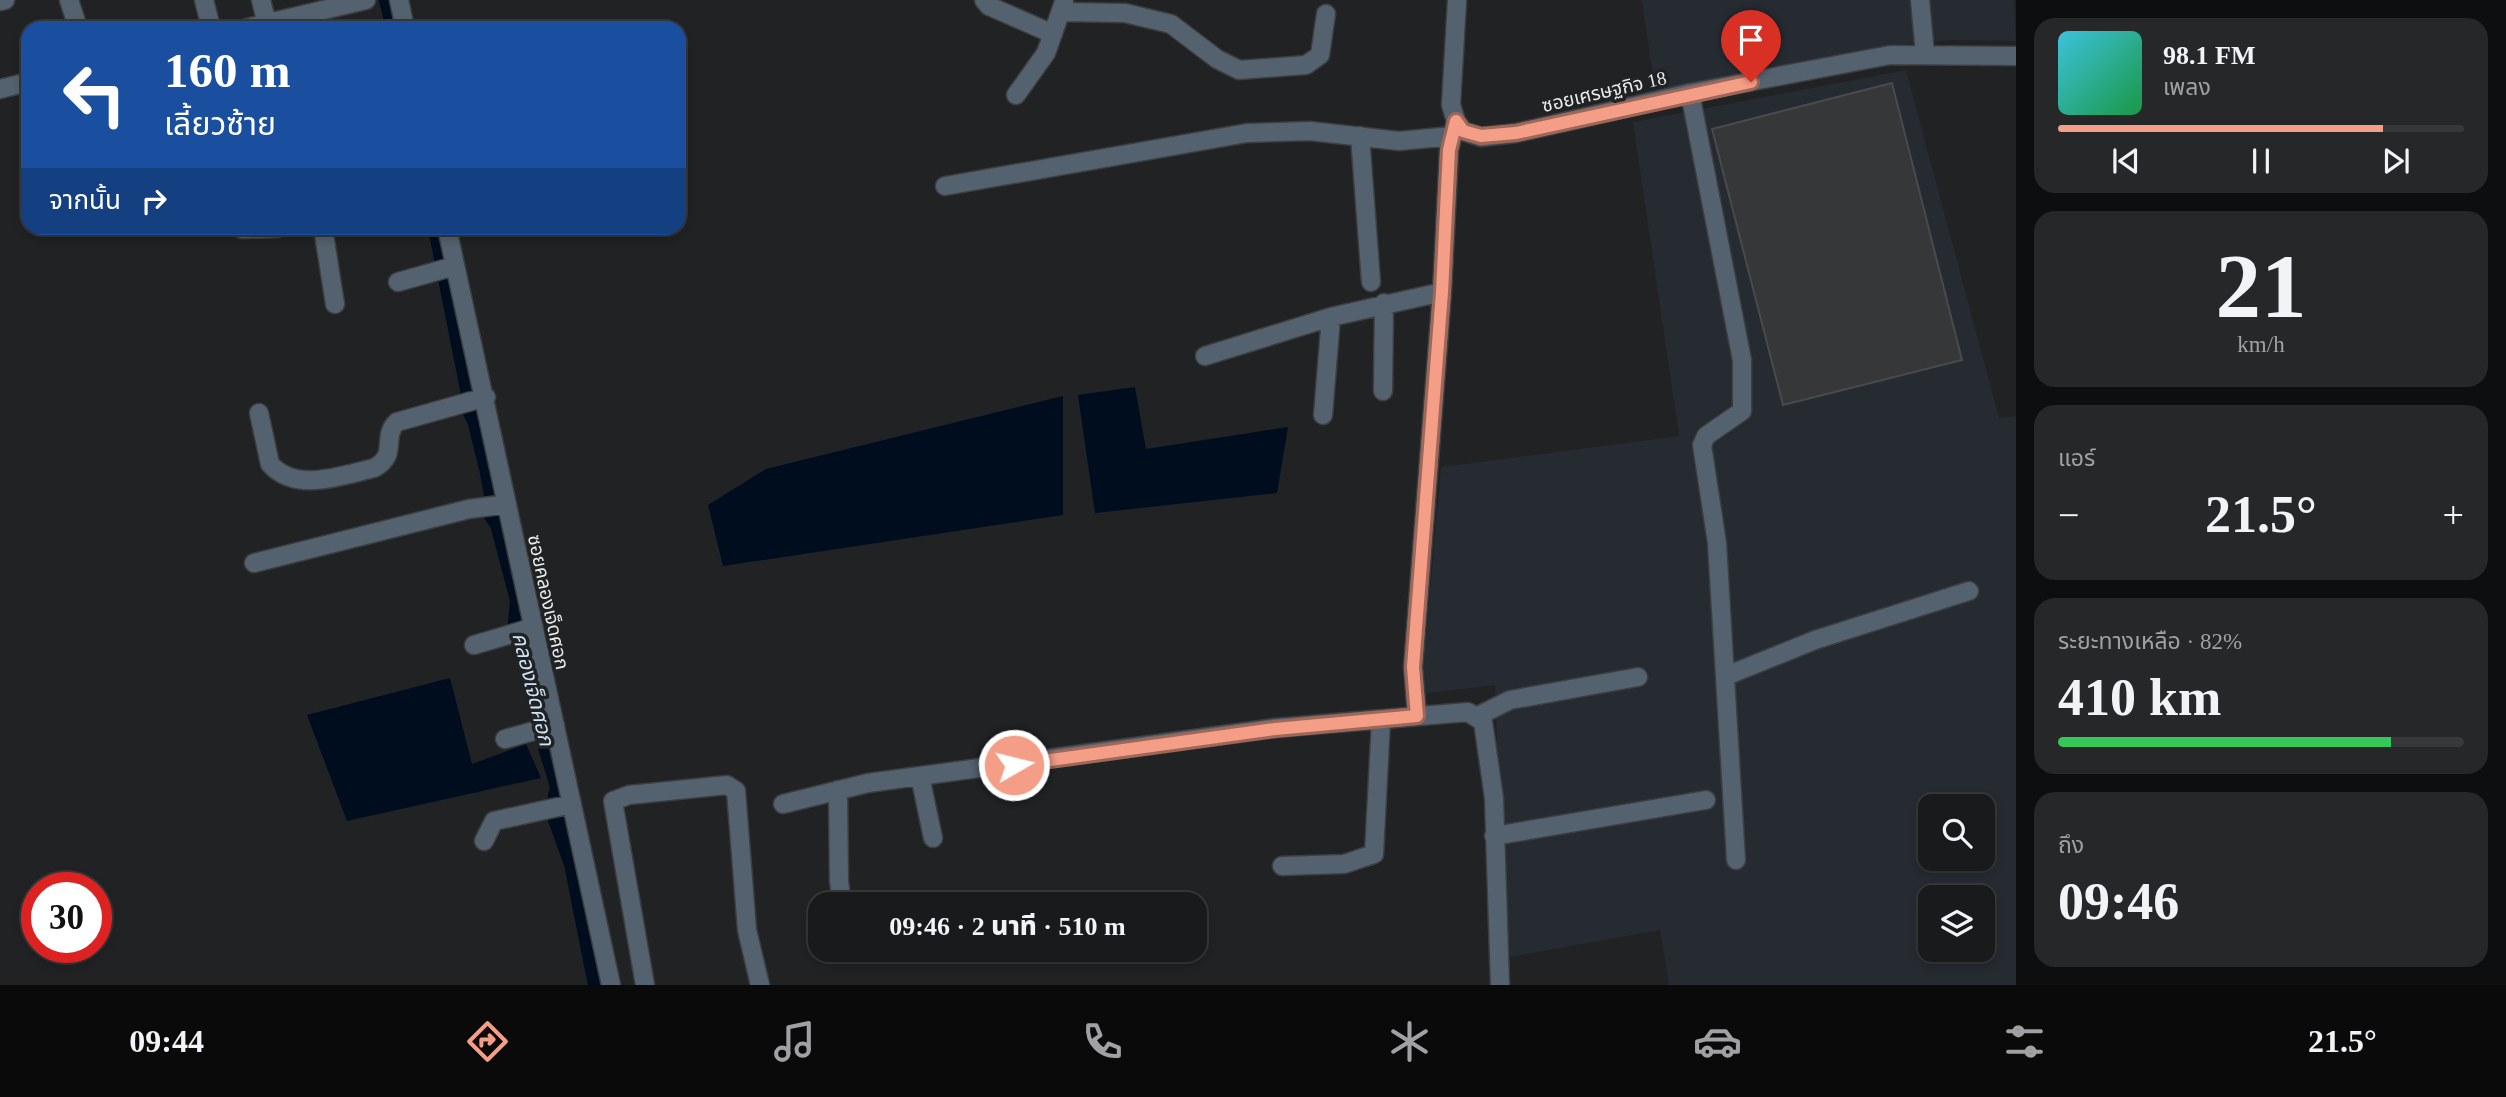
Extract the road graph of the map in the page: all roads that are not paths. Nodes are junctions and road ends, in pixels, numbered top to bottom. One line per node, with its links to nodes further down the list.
1 (68, 0): 11 (street)
2 (366, 0): 7 (street)
3 (398, 0): 12 (street)
4 (984, 0): 13 (street)
5 (1457, 0): 20 (street)
6 (1920, 0): 14 (street)
7 (328, 5): 9 (street)
8 (1063, 6): 10 (street); 13 (street)
9 (264, 12)
10 (1326, 14)
11 (76, 21)
12 (403, 21)
13 (1053, 34): 19 (street)
14 (1925, 54): 15 (street, ซอยเศรษฐกิจ 18); 18 (street, ซอยเศรษฐกิจ 18)
15 (2016, 56)
16 (21, 84): 17 (street)
17 (0, 89)
18 (1690, 93): 20 (street, ซอยเศรษฐกิจ 18); 42 (street)
19 (1016, 95)
20 (1454, 129): 21 (street); 28 (street)
21 (1360, 136): 22 (street); 27 (street)
22 (946, 186)
23 (324, 235): 30 (street)
24 (448, 235): 25 (street, ซอยคลองเจ็ดศอก)
25 (455, 266): 26 (street); 34 (street, ซอยคลองเจ็ดศอก)
26 (398, 282)
27 (1371, 282)
28 (1442, 292): 29 (street); 44 (street)
29 (1384, 303): 31 (street); 33 (street)
30 (335, 304)
31 (1331, 317): 32 (street); 36 (street)
32 (1205, 356)
33 (1383, 391)
34 (481, 399): 35 (street); 37 (street, ซอยคลองเจ็ดศอก)
35 (259, 413)
36 (1323, 415)
37 (502, 505): 38 (street); 40 (street, ซอยคลองเจ็ดศอก)
38 (254, 563)
39 (1969, 591): 42 (street)
40 (529, 627): 41 (street); 47 (street, ซอยคลองเจ็ดศอก)
41 (474, 645)
42 (1725, 670): 57 (street)
43 (1637, 677): 45 (street)
44 (1417, 716): 45 (street); 46 (street)
45 (1478, 716): 54 (street)
46 (1381, 720): 49 (street); 58 (street)
47 (551, 726): 48 (street); 52 (street, ซอยคลองเจ็ดศอก)
48 (505, 739)
49 (920, 776): 50 (street); 55 (street)
50 (838, 790): 53 (street); 59 (street)
51 (1706, 800): 54 (street)
52 (567, 804): 56 (street); 60 (street, ซอยคลองเจ็ดศอก)
53 (783, 804)
54 (1494, 836): 63 (street)
55 (933, 838)
56 (484, 841)
57 (1736, 860)
58 (1282, 866)
59 (840, 892)
60 (611, 985)
61 (645, 985): 62 (street)
62 (760, 985)
63 (1500, 985)

